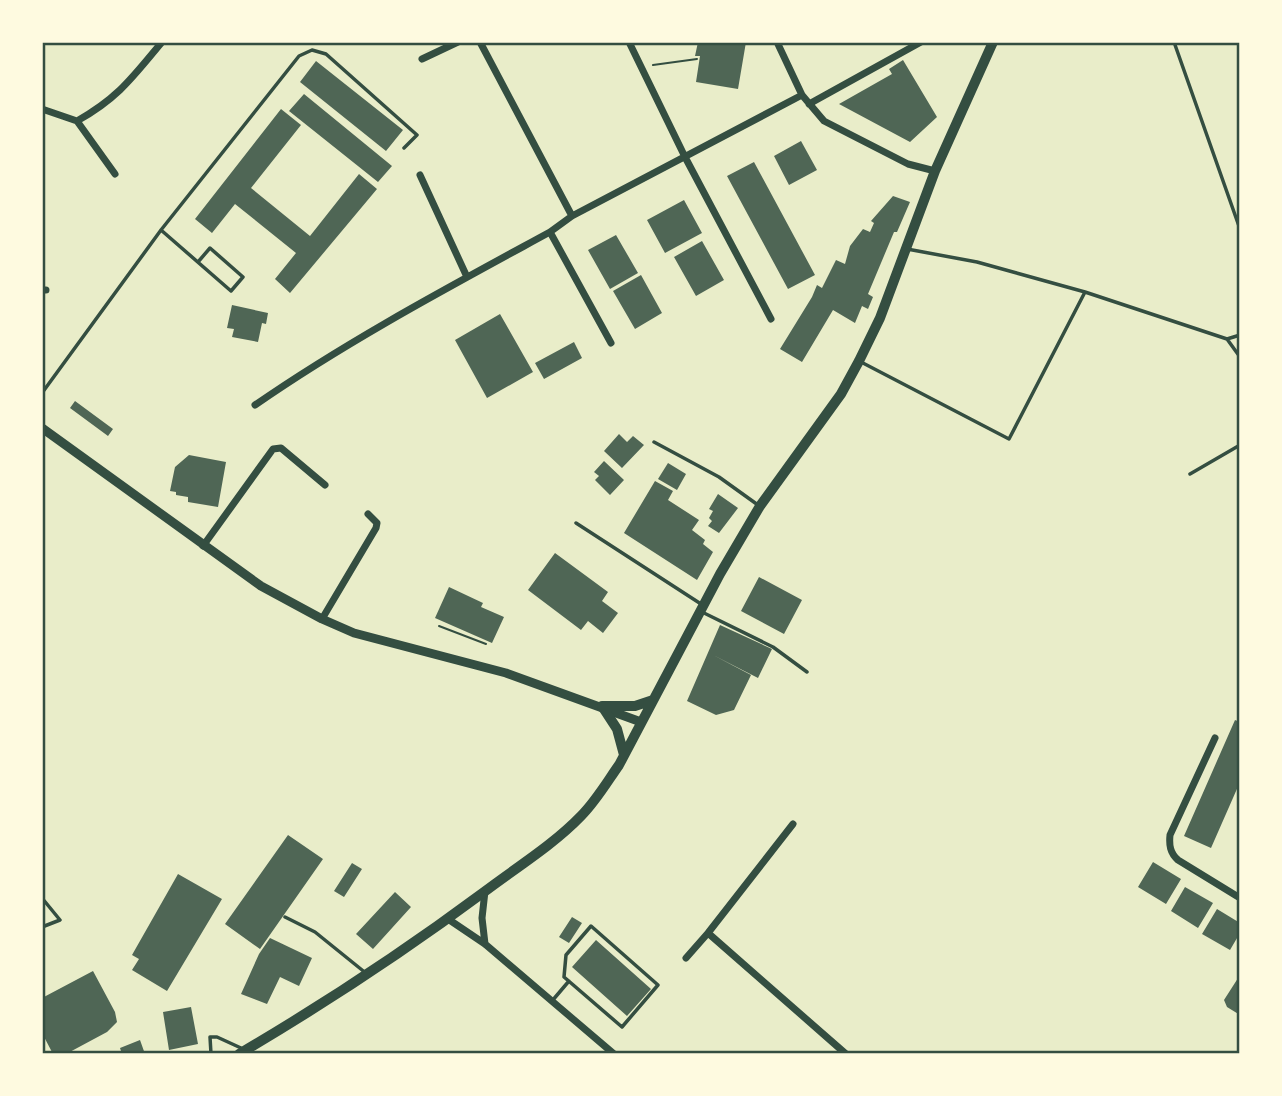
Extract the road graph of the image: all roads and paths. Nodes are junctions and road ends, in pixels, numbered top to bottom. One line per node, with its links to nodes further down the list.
1 (162, 42): 15 (street)
2 (458, 42): 9 (street)
3 (480, 42): 21 (street)
4 (629, 42): 11 (street)
5 (778, 42): 12 (street)
6 (921, 42): 13 (street)
7 (993, 42): 18 (main road)
8 (1174, 42): 22 (lane)
9 (422, 59)
10 (697, 59): 11 (path)
11 (641, 67): 17 (street)
12 (802, 95): 13 (street); 17 (street)
13 (809, 104): 18 (street)
14 (42, 110): 15 (street)
15 (77, 121): 19 (street)
16 (404, 148): 24 (lane)
17 (685, 157): 21 (street); 30 (street)
18 (935, 171): 26 (main road)
19 (115, 174)
20 (420, 175): 28 (street)
21 (572, 216): 25 (street)
22 (1239, 222): 23 (lane)
23 (1240, 229)
24 (161, 230): 27 (lane); 36 (lane)
25 (550, 232): 28 (street); 33 (street)
26 (905, 249): 29 (lane); 35 (main road)
27 (198, 262): 27 (lane)
28 (467, 277): 37 (street)
29 (1084, 292): 32 (lane); 35 (lane)
30 (771, 319)
31 (1240, 335): 32 (lane)
32 (1227, 339): 34 (lane)
33 (611, 342)
34 (1240, 358)
35 (859, 361): 43 (main road)
36 (42, 393)
37 (256, 405)
38 (42, 428): 46 (street)
39 (654, 442): 43 (lane)
40 (1240, 445): 41 (lane)
41 (1190, 474)
42 (325, 485): 46 (street)
43 (760, 506): 47 (main road)
44 (368, 514): 48 (street)
45 (576, 523): 47 (lane)
46 (203, 546): 48 (street)
47 (701, 608): 51 (lane); 52 (main road)
48 (322, 619): 53 (street)
49 (439, 626): 50 (path)
50 (486, 644)
51 (807, 672)
52 (653, 700): 53 (main road); 54 (main road)
53 (602, 706): 54 (street); 56 (main road)
54 (641, 722): 56 (main road)
55 (1215, 738): 60 (street)
56 (624, 755): 58 (main road)
57 (793, 824): 64 (street)
58 (485, 891): 62 (main road); 65 (street)
59 (42, 898): 63 (lane)
60 (1240, 898)
61 (285, 918): 67 (lane)
62 (448, 919): 65 (street); 67 (main road)
63 (42, 927)
64 (709, 933): 66 (street); 73 (street)
65 (485, 944): 69 (street)
66 (686, 958)
67 (367, 974): 70 (main road)
68 (569, 981): 68 (lane); 69 (lane)
69 (552, 1001): 72 (street)
70 (242, 1052): 71 (lane)
71 (211, 1054)
72 (614, 1054)
73 (846, 1054)

